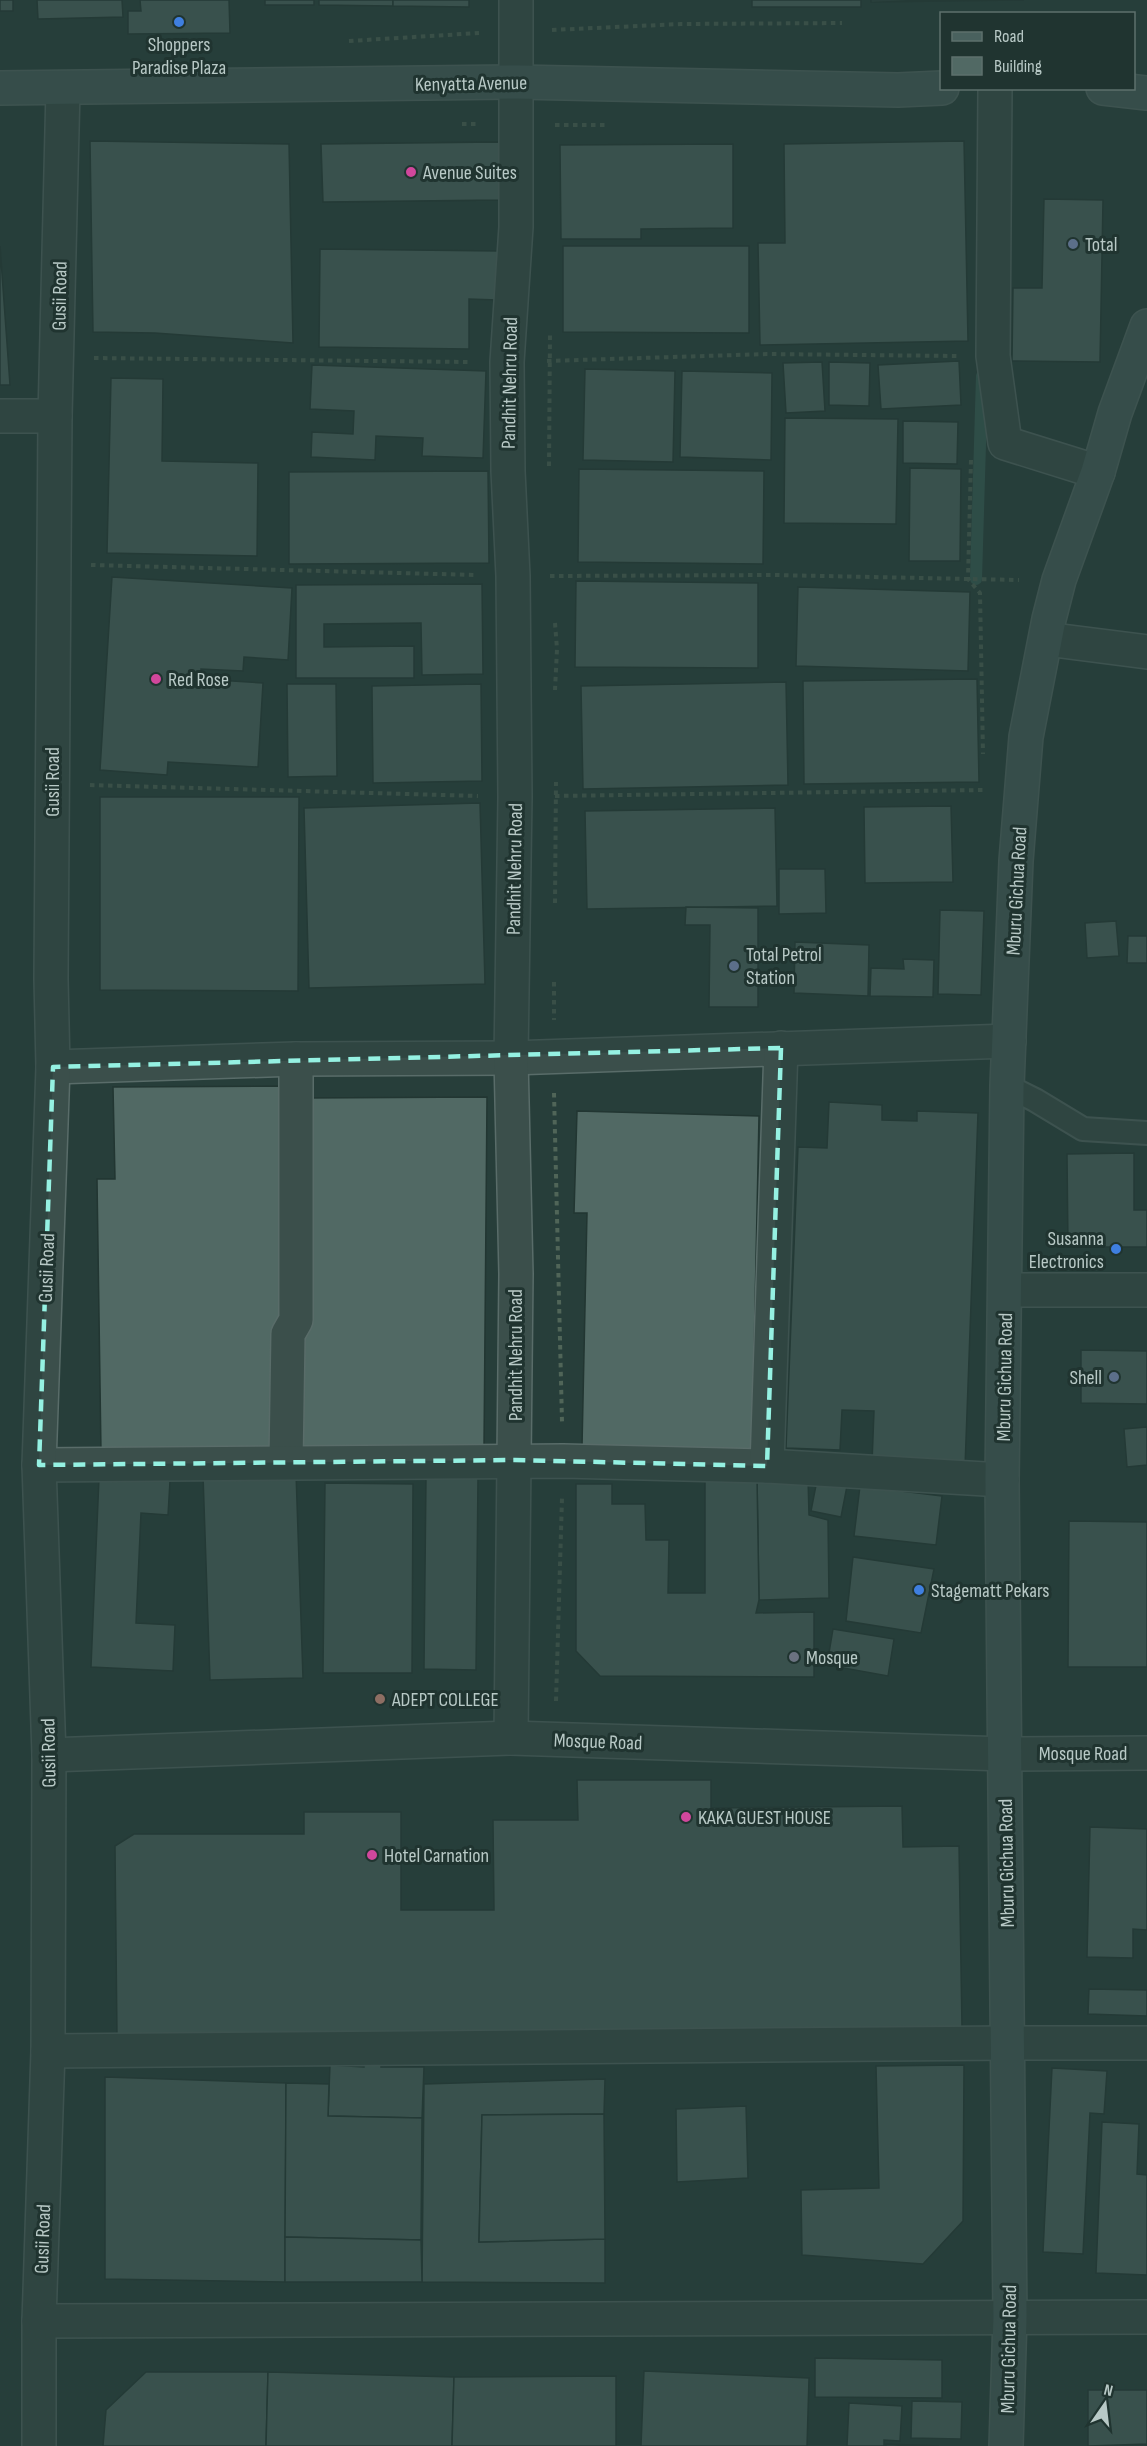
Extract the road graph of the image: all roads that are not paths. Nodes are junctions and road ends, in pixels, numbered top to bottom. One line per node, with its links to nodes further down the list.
1 (517, 16): 2 (street, Pandhit Nehru Road)
2 (518, 82): 4 (street, Kenyatta Avenue); 5 (street, Kenyatta Avenue); 17 (street, Pandhit Nehru Road)
3 (0, 88): 5 (street, Kenyatta Avenue)
4 (940, 88)
5 (63, 89): 11 (street, Gusii Road)
6 (995, 90): 12 (street)
7 (1121, 90): 8 (street)
8 (1147, 93)
9 (1147, 326): 12 (street, Mburu Gichua Road)
10 (0, 416): 11 (street)
11 (56, 416): 19 (street, Gusii Road)
12 (1098, 472): 13 (street, Mburu Gichua Road)
13 (1046, 639): 14 (street); 15 (street, Mburu Gichua Road)
14 (1147, 652)
15 (1009, 1041): 16 (street); 20 (street, Mburu Gichua Road)
16 (781, 1048): 17 (street); 27 (street)
17 (510, 1058): 18 (street); 24 (street, Pandhit Nehru Road)
18 (296, 1059): 19 (street); 25 (street)
19 (53, 1067): 26 (street, Gusii Road)
20 (1007, 1086): 21 (lane); 22 (street, Mburu Gichua Road)
21 (1147, 1132)
22 (1006, 1290): 23 (street); 28 (street, Mburu Gichua Road)
23 (1147, 1290)
24 (515, 1460): 25 (street); 27 (street); 29 (street, Pandhit Nehru Road)
25 (286, 1462): 26 (street)
26 (39, 1466): 32 (street, Gusii Road)
27 (767, 1467): 28 (street)
28 (1002, 1480): 31 (street, Mburu Gichua Road)
29 (511, 1738): 31 (street, Mosque Road); 32 (street, Mosque Road)
30 (1147, 1753): 31 (street, Mosque Road)
31 (1005, 1754): 33 (street, Mburu Gichua Road)
32 (48, 1755): 35 (street, Gusii Road)
33 (1009, 2043): 34 (street); 35 (street); 36 (street, Mburu Gichua Road)
34 (1147, 2043)
35 (48, 2051): 38 (street, Gusii Road)
36 (1010, 2317): 37 (street); 38 (street); 40 (street, Mburu Gichua Road)
37 (1147, 2317)
38 (39, 2320): 39 (street, Gusii Road)
39 (39, 2446)
40 (1006, 2446)

